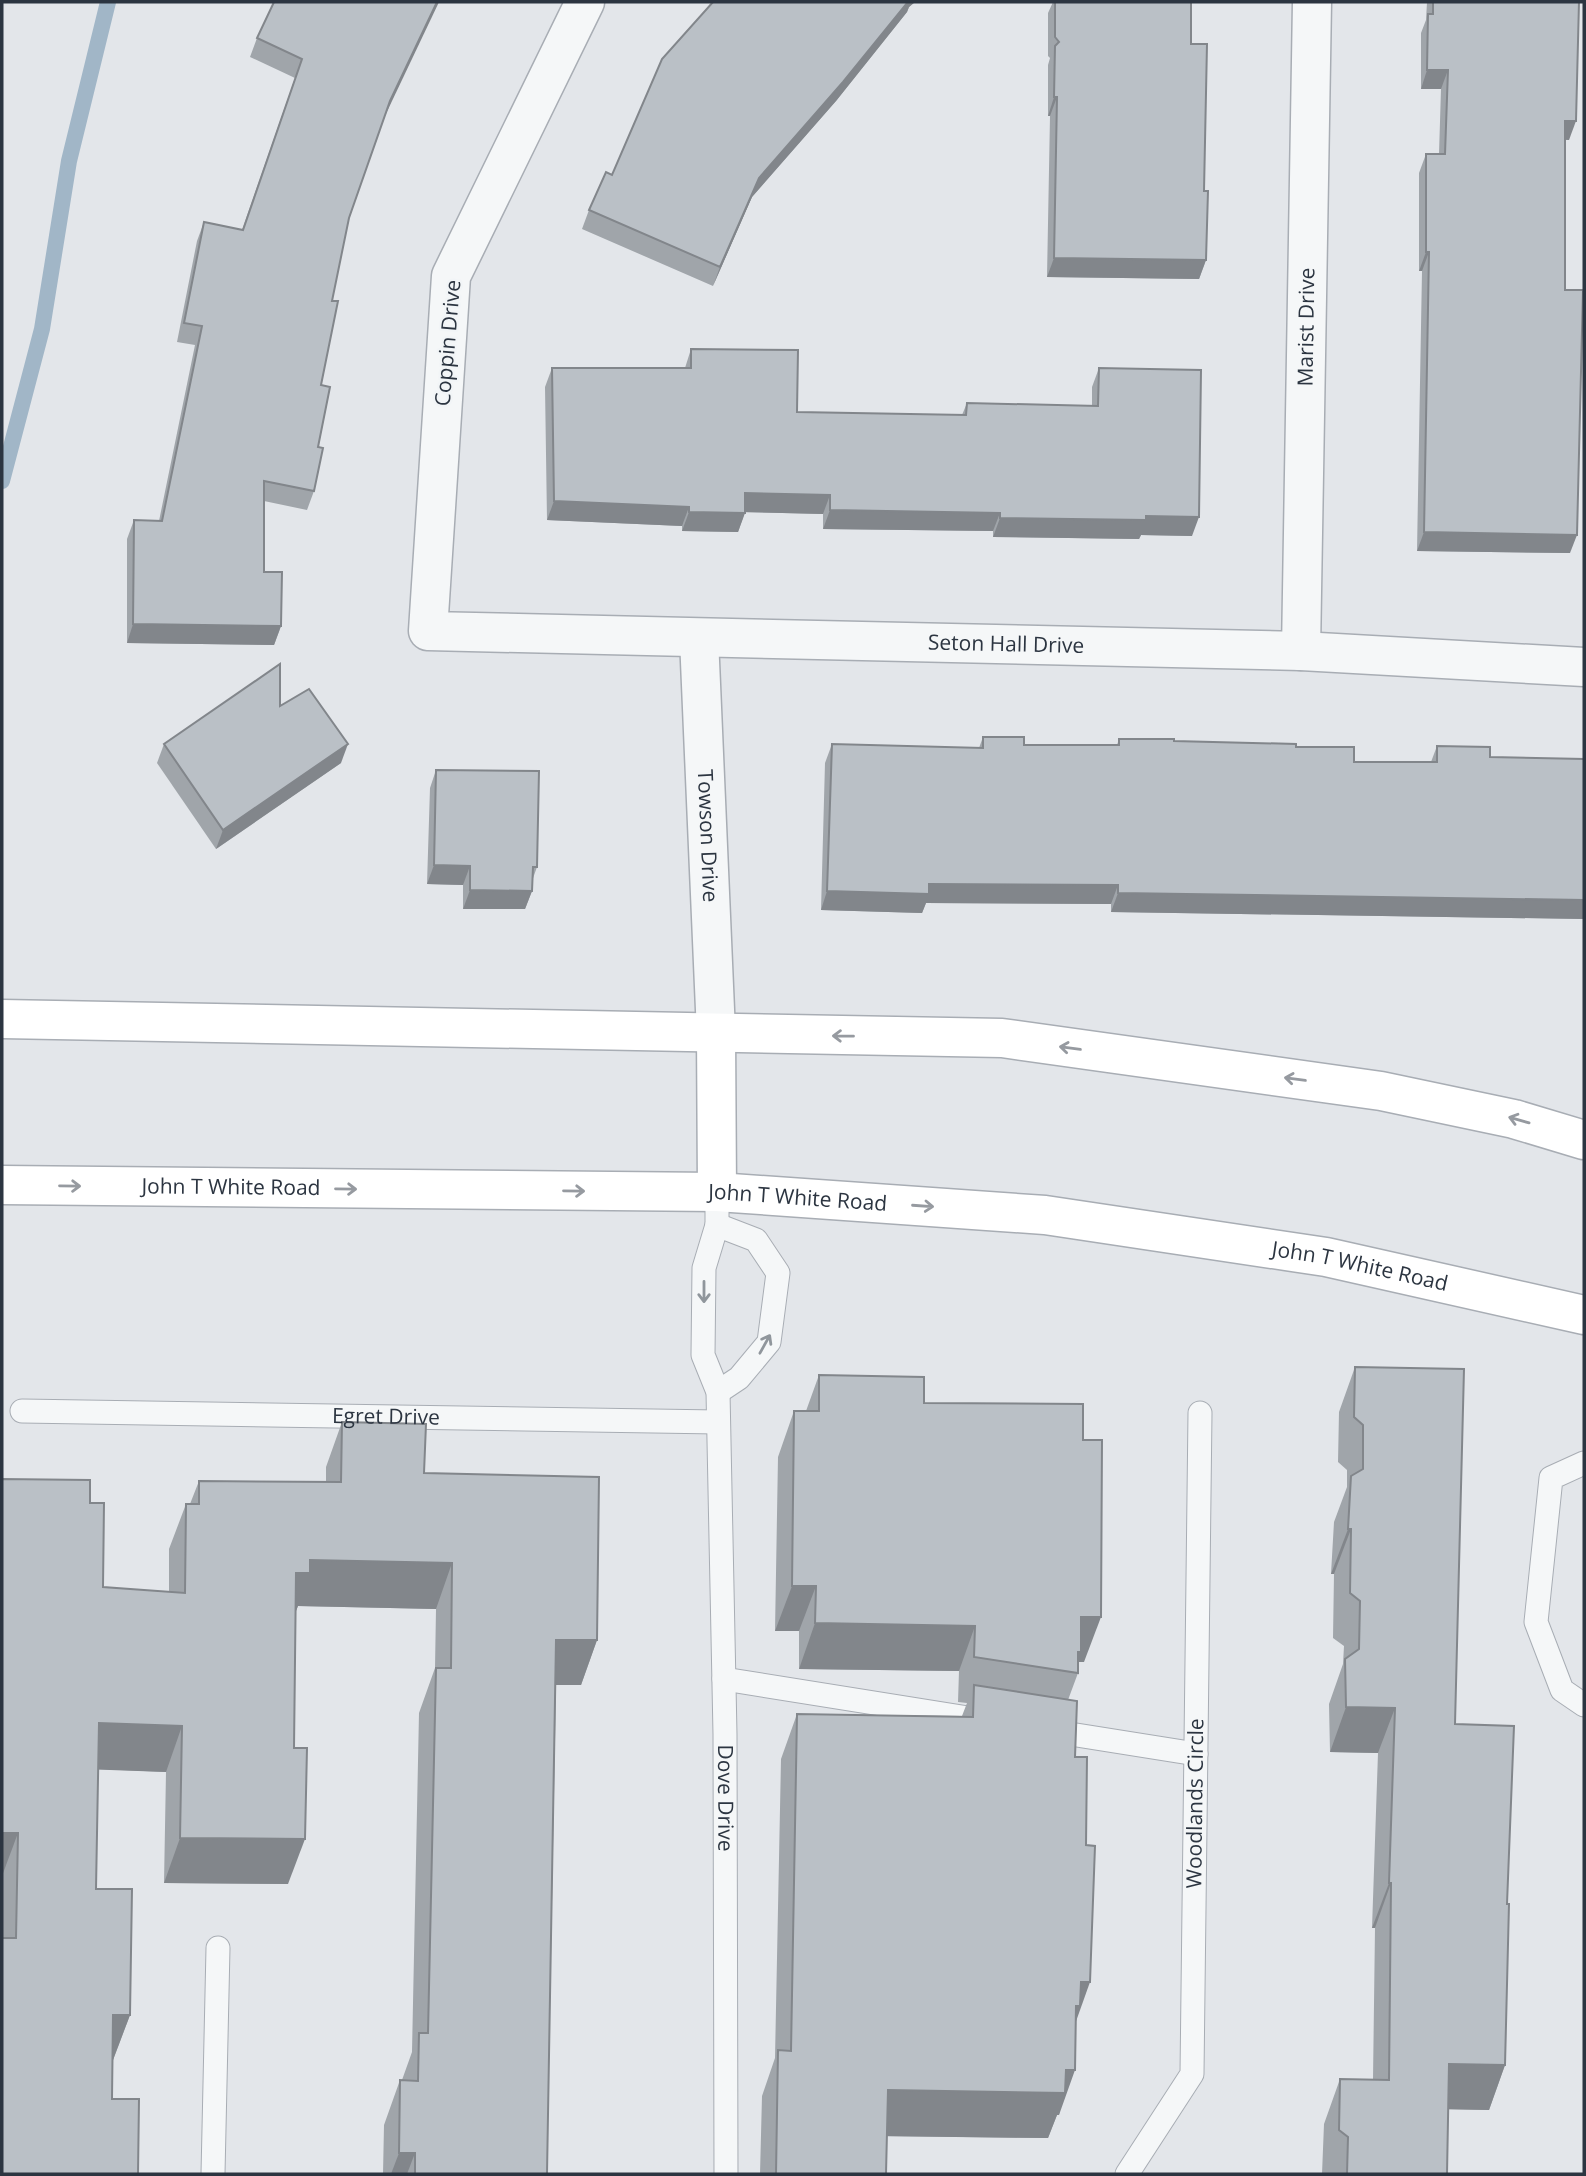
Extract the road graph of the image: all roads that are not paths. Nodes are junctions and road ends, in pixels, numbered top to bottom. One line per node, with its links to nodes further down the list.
1 (585, 2): 3 (street, Coppin Drive)
2 (1311, 2): 5 (street, Marist Drive)
3 (428, 631): 4 (street, Seton Hall Drive)
4 (699, 638): 5 (street, Seton Hall Drive); 8 (street, Towson Drive)
5 (1301, 651): 6 (street, Seton Hall Drive)
6 (1584, 667)
7 (2, 1019): 8 (main road)
8 (716, 1033): 9 (main road, one-way to 8); 11 (main road)
9 (1584, 1140)
10 (2, 1185): 11 (main road, John T White Road, one-way to 11)
11 (717, 1209): 12 (main road, John T White Road, one-way to 12); 13 (lane, one-way to 13); 13 (lane, one-way to 11)
12 (1584, 1315)
13 (718, 1392): 16 (lane)
14 (22, 1411): 16 (lane, Egret Drive)
15 (1200, 1413): 20 (lane, Woodlands Circle)
16 (718, 1422): 18 (lane, Dove Drive)
17 (1584, 1463): 19 (lane)
18 (724, 1679): 20 (lane); 23 (lane, Dove Drive)
19 (1584, 1705)
20 (1196, 1754): 24 (lane, Woodlands Circle)
21 (218, 1948): 22 (lane)
22 (213, 2174)
23 (726, 2174)
24 (1127, 2174)

